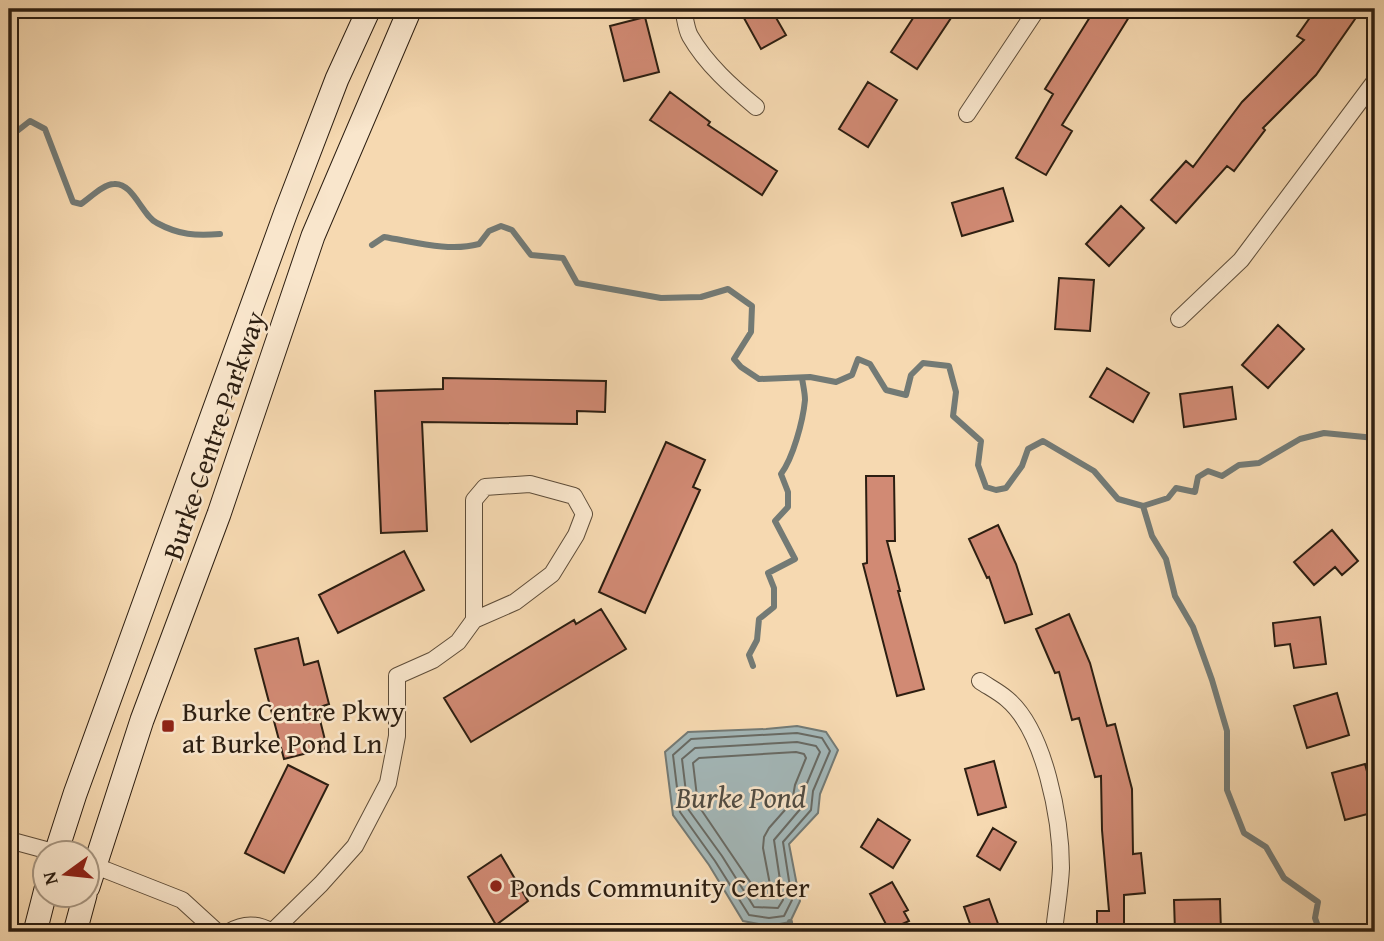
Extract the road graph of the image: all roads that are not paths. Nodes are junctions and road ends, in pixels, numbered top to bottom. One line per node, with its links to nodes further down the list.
1 (369, 9): 12 (main road, Burke Centre Parkway)
2 (410, 9): 13 (main road, Burke Centre Parkway)
3 (683, 9): 6 (street)
4 (1037, 9): 7 (street)
5 (1375, 81): 8 (street)
6 (756, 107)
7 (967, 114)
8 (1179, 319)
9 (474, 620): 9 (street); 22 (street)
10 (980, 681): 23 (street)
11 (9, 839): 14 (street)
12 (61, 839)
13 (101, 839)
14 (32, 846)
15 (102, 876): 20 (street)
16 (41, 909): 18 (main road)
17 (81, 909): 19 (main road)
18 (35, 932)
19 (75, 932)
20 (217, 932)
21 (229, 932): 22 (street)
22 (272, 932)
23 (1054, 932)

